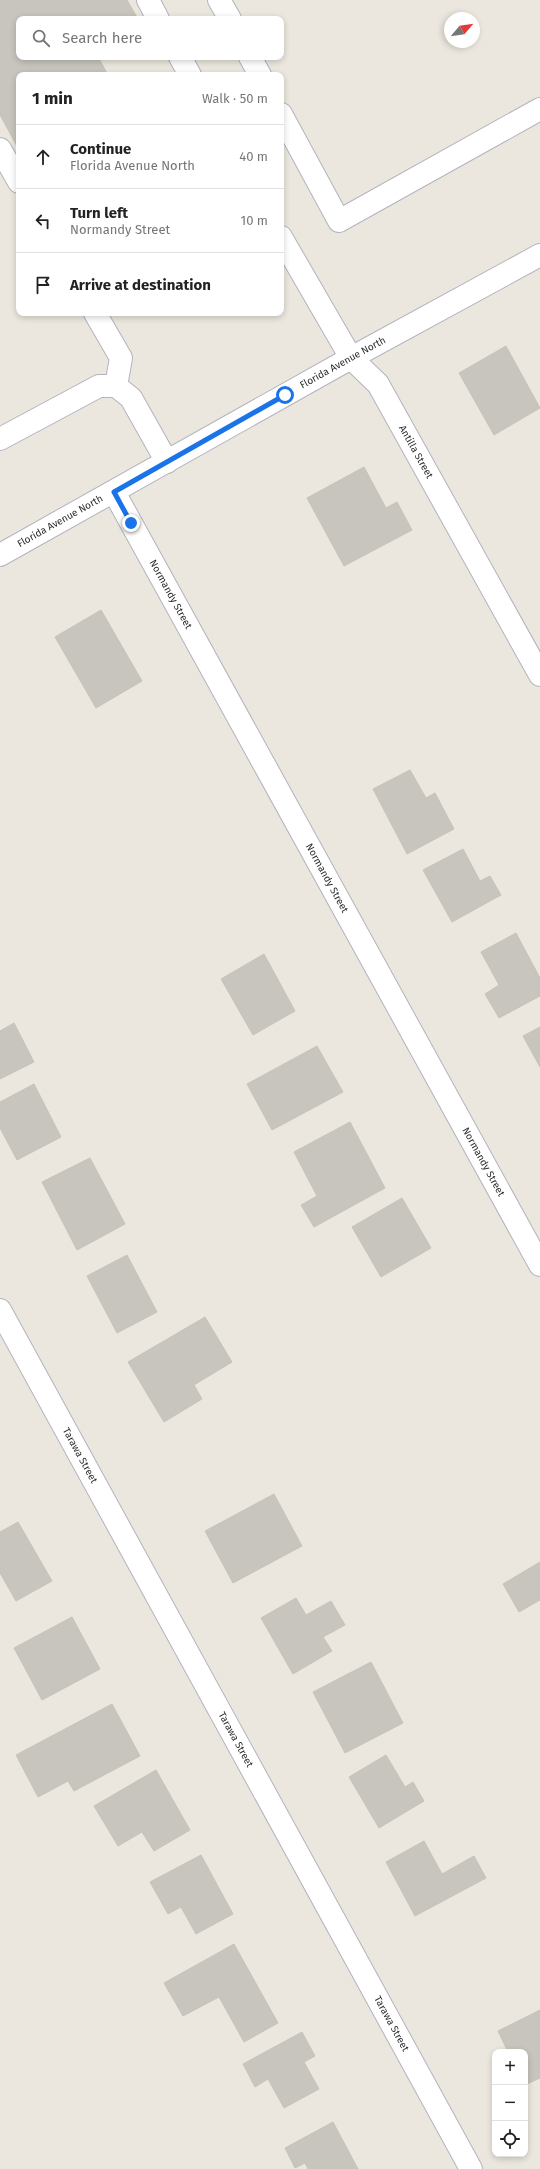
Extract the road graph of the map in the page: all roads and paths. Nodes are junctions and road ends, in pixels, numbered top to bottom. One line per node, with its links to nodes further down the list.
1 (148, 0): 3 (street)
2 (219, 0): 4 (street)
3 (156, 16)
4 (228, 16)
5 (182, 60): 7 (street)
6 (252, 60): 8 (street)
7 (188, 72)
8 (258, 72)
9 (540, 109): 10 (street)
10 (284, 120)
11 (0, 149): 12 (street)
12 (16, 177)
13 (284, 242): 16 (street, Antilla Street)
14 (540, 255): 16 (street, Florida Avenue North)
15 (97, 316): 17 (street)
16 (351, 358): 19 (street, Florida Avenue North); 22 (street, Antilla Street)
17 (116, 386): 18 (street); 19 (street)
18 (0, 439)
19 (167, 462): 20 (street, Florida Avenue North)
20 (114, 492): 21 (street, Florida Avenue North); 23 (street, Normandy Street)
21 (0, 555)
22 (540, 675)
23 (540, 1265)
24 (0, 1310): 25 (street, Tarawa Street)
25 (471, 2169)

